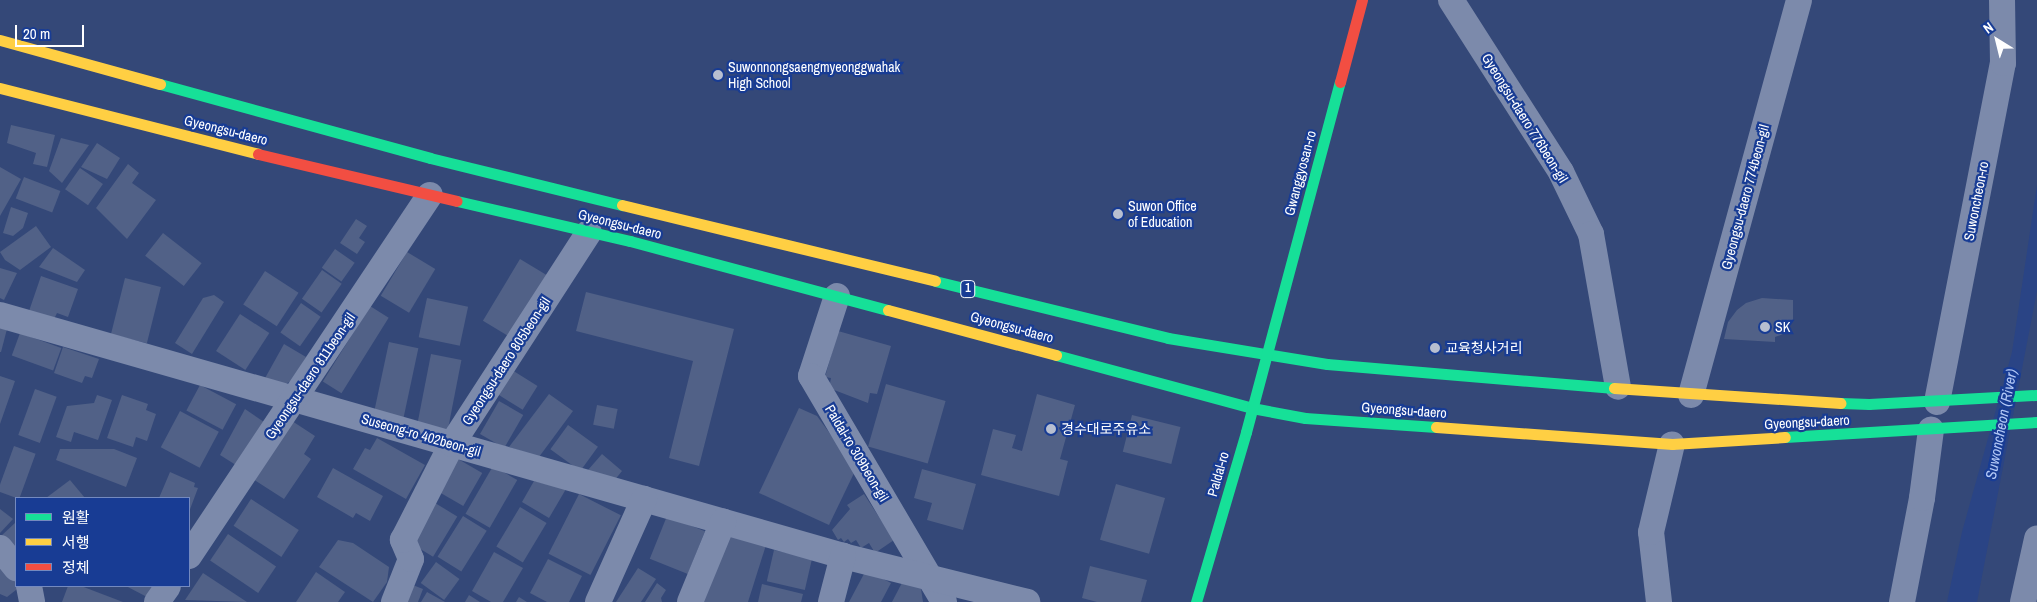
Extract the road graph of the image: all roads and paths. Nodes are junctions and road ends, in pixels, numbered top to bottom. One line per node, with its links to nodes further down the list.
1 (1362, 0): 11 (main road, Gwanggyosan-ro)
2 (1451, 0): 12 (street, Gyeongsu-daero 776beon-gil)
3 (1799, 0): 13 (street, Gyeongsu-daero 774beon-gil)
4 (2002, 0): 16 (street, Suwoncheon-ro)
5 (0, 40): 11 (main road, Gyeongsu-daero / 1)
6 (0, 88): 7 (main road, Gyeongsu-daero)
7 (430, 195): 8 (main road, Gyeongsu-daero); 15 (street, Gyeongsu-daero 811beon-gil)
8 (589, 232): 9 (main road, Gyeongsu-daero); 20 (street, Gyeongsu-daero 805beon-gil)
9 (837, 296): 17 (main road, Gyeongsu-daero); 29 (street, Paldal-ro 309beon-gil)
10 (0, 315): 15 (street, Suseong-ro 402beon-gil)
11 (1268, 354): 12 (main road, Gyeongsu-daero / 1); 17 (main road, Paldal-ro)
12 (1618, 387): 13 (main road, Gyeongsu-daero / 1)
13 (1691, 394): 16 (main road, Gyeongsu-daero / 1)
14 (2037, 395): 16 (main road, Gyeongsu-daero / 1)
15 (295, 399): 20 (street, Suseong-ro 402beon-gil); 26 (street, Gyeongsu-daero 811beon-gil)
16 (1947, 401)
17 (1252, 408): 21 (main road, Gyeongsu-daero); 40 (main road, Paldal-ro)
18 (2037, 422): 19 (main road, Gyeongsu-daero)
19 (1940, 430): 21 (main road, Gyeongsu-daero); 42 (street)
20 (452, 444): 22 (street, Suseong-ro 402beon-gil); 34 (street, Gyeongsu-daero 805beon-gil)
21 (1672, 444): 41 (street)
22 (644, 500): 23 (street, Suseong-ro 402beon-gil); 35 (street)
23 (723, 522): 27 (street, Suseong-ro 402beon-gil); 36 (street)
24 (2037, 539): 43 (street)
25 (0, 548): 28 (street)
26 (190, 555)
27 (843, 556): 29 (street, Suseong-ro 402beon-gil); 37 (street)
28 (15, 567)
29 (929, 576): 38 (street, Paldal-ro 309beon-gil); 39 (street, Suseong-ro 402beon-gil)
30 (29, 587): 32 (street)
31 (167, 587): 33 (street)
32 (32, 602)
33 (157, 602)
34 (394, 602)
35 (598, 602)
36 (690, 602)
37 (830, 602)
38 (944, 602)
39 (1027, 602)
40 (1196, 602)
41 (1659, 602)
42 (1902, 602)
43 (2022, 602)

